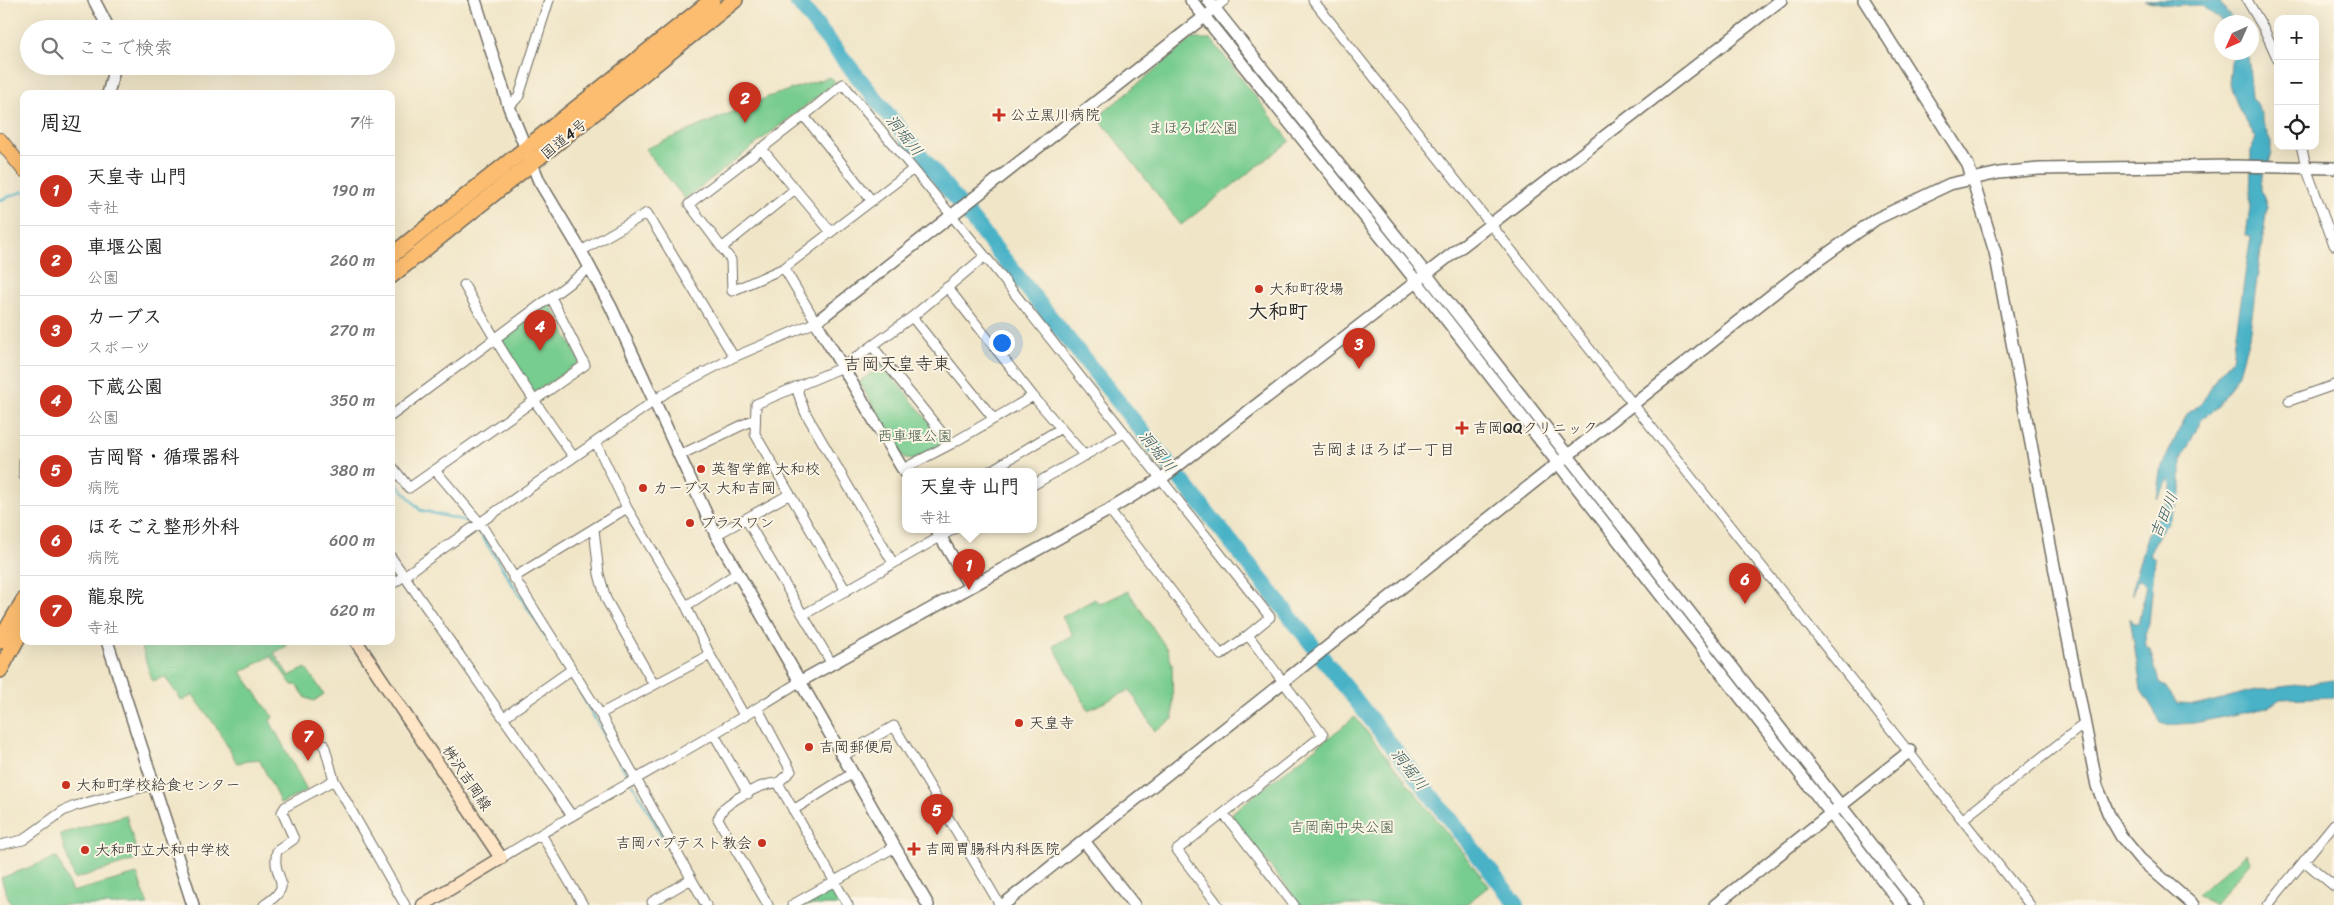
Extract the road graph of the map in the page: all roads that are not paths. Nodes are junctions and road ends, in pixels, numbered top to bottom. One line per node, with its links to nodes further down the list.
1 (94, 0): 14 (street)
2 (474, 0): 18 (street)
3 (550, 0): 18 (street)
4 (712, 0): 22 (highway, 国道4号)
5 (735, 0): 24 (highway, 国道4号)
6 (1191, 0): 13 (street)
7 (1225, 0): 12 (street)
8 (1313, 0): 33 (street)
9 (1781, 0): 33 (street)
10 (1864, 0): 29 (street)
11 (2247, 0): 15 (street)
12 (1211, 4): 13 (street); 43 (street)
13 (1204, 17): 32 (street); 43 (street)
14 (104, 20)
15 (2274, 51)
16 (113, 75): 17 (street)
17 (109, 90)
18 (509, 107): 22 (street)
19 (804, 116): 21 (street); 28 (street); 31 (street)
20 (1, 143): 25 (main road)
21 (761, 148): 30 (street); 36 (street)
22 (526, 150): 24 (street); 38 (highway, 国道4号)
23 (2302, 150): 26 (street)
24 (533, 164): 37 (street); 42 (highway, 国道4号)
25 (20, 165)
26 (2307, 168): 27 (street); 29 (street); 35 (street)
27 (2332, 168)
28 (912, 170): 31 (street); 32 (street)
29 (1975, 179): 59 (street); 114 (street)
30 (794, 190): 34 (street); 36 (street)
31 (872, 201): 34 (street)
32 (952, 216): 39 (street); 48 (street)
33 (1492, 224): 43 (street); 59 (street)
34 (831, 232): 41 (street)
35 (2334, 245)
36 (722, 247): 41 (street)
37 (581, 251): 40 (street); 51 (street)
38 (395, 253)
39 (984, 256): 45 (street); 64 (street)
40 (590, 268): 46 (street); 56 (street)
41 (784, 268): 48 (street)
42 (395, 273)
43 (1422, 278): 70 (street); 71 (street); 77 (street)
44 (464, 286): 49 (street)
45 (947, 287): 47 (street); 55 (street)
46 (551, 297): 49 (street); 57 (street)
47 (912, 316): 50 (street); 61 (street)
48 (816, 322): 51 (street); 52 (street)
49 (493, 339): 57 (street); 60 (street)
50 (873, 347): 52 (street); 66 (street)
51 (734, 358): 56 (street)
52 (843, 367): 54 (street); 72 (street)
53 (2334, 385): 58 (street)
54 (799, 387): 62 (street); 88 (street)
55 (1033, 396): 61 (street); 63 (street)
56 (654, 401): 65 (street); 67 (street)
57 (534, 402): 68 (street); 76 (street)
58 (2289, 402)
59 (1633, 404): 70 (street); 117 (street)
60 (395, 413)
61 (993, 418): 66 (street)
62 (755, 419): 67 (street); 79 (street)
63 (1061, 428): 69 (street); 74 (street)
64 (1124, 432): 69 (street); 77 (street)
65 (596, 443): 68 (street); 80 (street)
66 (950, 444): 73 (street)
67 (680, 455): 86 (street)
68 (573, 456): 83 (street)
69 (1085, 456): 78 (street)
70 (1567, 456): 71 (street); 125 (street)
71 (1558, 463): 107 (street); 128 (street)
72 (902, 468)
73 (909, 468)
74 (995, 468)
75 (395, 470): 76 (street)
76 (436, 471): 83 (street)
77 (1166, 475): 81 (street); 99 (street)
78 (1037, 483)
79 (790, 494): 82 (street); 94 (street)
80 (627, 508): 84 (street); 95 (street)
81 (1109, 510): 93 (street); 99 (street)
82 (746, 519): 86 (street); 97 (street)
83 (480, 524): 90 (street); 91 (street)
84 (594, 529): 91 (street); 109 (street)
85 (938, 533): 88 (street); 93 (street)
86 (716, 535): 89 (street)
87 (395, 562): 90 (street)
88 (892, 563): 94 (street)
89 (737, 573): 95 (street); 108 (street)
90 (405, 576): 92 (street); 112 (street)
91 (513, 578): 106 (street)
92 (395, 582)
93 (970, 587): 104 (street)
94 (846, 591): 97 (street)
95 (686, 606): 103 (street)
96 (20, 607): 100 (highway)
97 (803, 615): 104 (street)
98 (20, 633): 105 (highway)
99 (1248, 635): 107 (street)
100 (0, 641)
101 (108, 645): 123 (street)
102 (359, 645): 136 (main road, 桝沢吉岡線)
103 (710, 655): 109 (street); 113 (street)
104 (832, 664): 108 (street)
105 (0, 670)
106 (569, 672): 111 (street); 112 (street)
107 (1283, 681): 127 (street); 133 (street)
108 (800, 682): 110 (street); 118 (street)
109 (653, 684): 111 (street)
110 (758, 709): 113 (street); 122 (street)
111 (600, 714): 121 (street)
112 (504, 716): 129 (street)
113 (745, 717): 115 (street)
114 (2084, 724): 130 (street); 160 (street)
115 (715, 736): 121 (street); 124 (street)
116 (324, 744): 120 (street)
117 (1910, 751): 125 (street); 130 (street)
118 (843, 756): 119 (street); 152 (street)
119 (853, 773): 126 (street); 135 (street)
120 (334, 780): 143 (street); 144 (street)
121 (634, 780): 129 (street); 138 (street)
122 (778, 783): 124 (street); 126 (street)
123 (155, 784): 134 (street); 142 (street)
124 (748, 794): 148 (street)
125 (1841, 806): 128 (street); 158 (street)
126 (793, 810): 139 (street)
127 (1224, 814): 154 (street); 155 (street)
128 (1831, 814): 156 (street); 157 (street)
129 (572, 816): 132 (street)
130 (1963, 819): 159 (street)
131 (2334, 824): 137 (street)
132 (541, 834): 136 (street); 146 (street)
133 (1084, 841): 152 (street); 153 (street)
134 (0, 844)
135 (895, 847): 139 (street); 151 (street)
136 (501, 858): 145 (main road)
137 (2304, 861): 140 (street); 161 (street)
138 (688, 881): 141 (street); 147 (street)
139 (834, 881): 149 (street); 150 (street)
140 (2334, 886)
141 (652, 902)
142 (193, 905)
143 (264, 905)
144 (405, 905)
145 (423, 905)
146 (583, 905)
147 (706, 905)
148 (768, 905)
149 (792, 905)
150 (848, 905)
151 (928, 905)
152 (1001, 905)
153 (1134, 905)
154 (1218, 905)
155 (1294, 905)
156 (1715, 905)
157 (1902, 905)
158 (1918, 905)
159 (2030, 905)
160 (2193, 905)
161 (2268, 905)

